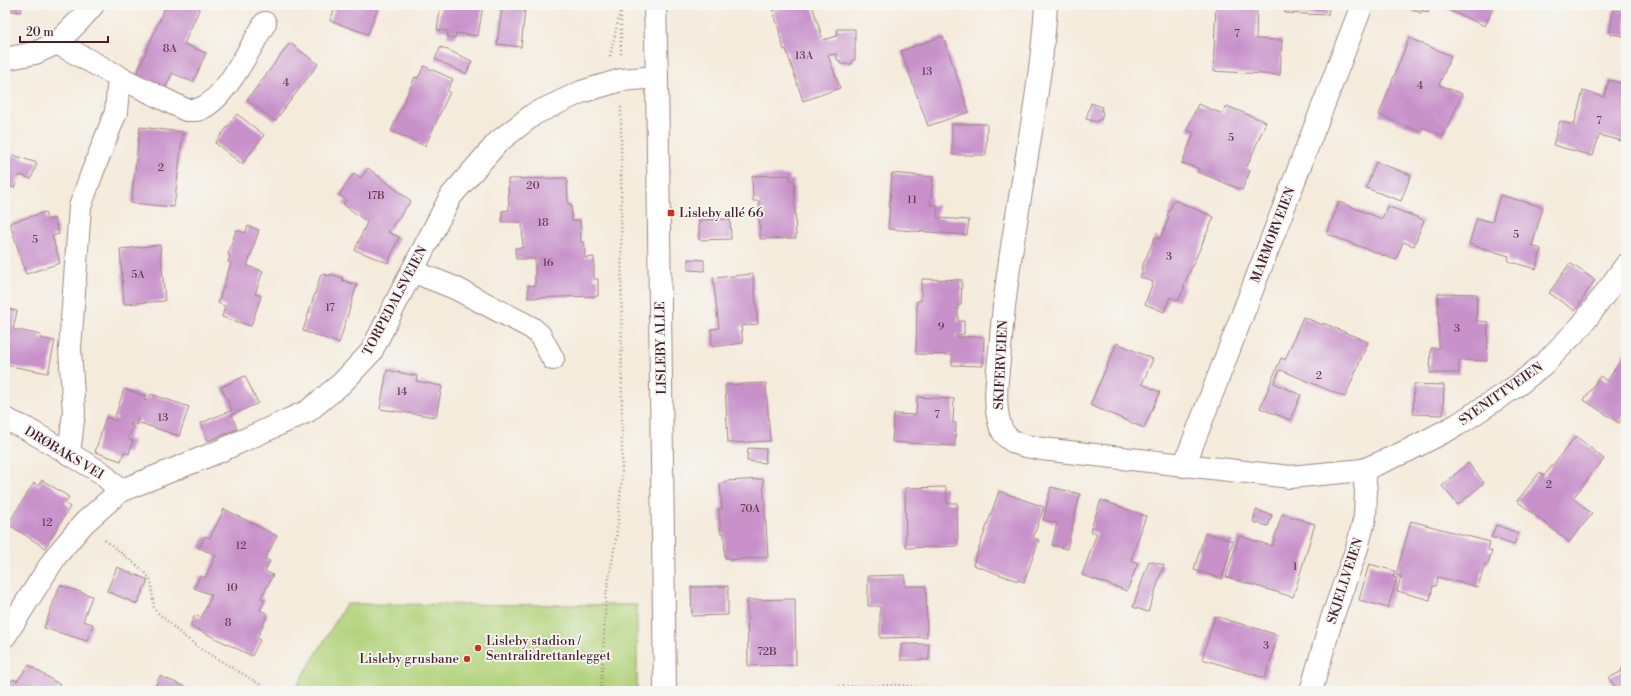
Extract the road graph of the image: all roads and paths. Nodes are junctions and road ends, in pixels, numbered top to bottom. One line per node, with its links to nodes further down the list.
1 (93, 5): 7 (street)
2 (620, 5): 11 (path)
3 (655, 5): 10 (street, LISLEBY ALLE)
4 (1046, 5): 17 (street, SKIFERVEIEN)
5 (1362, 5): 17 (street, MARMORVEIEN)
6 (265, 23): 9 (street)
7 (57, 43): 8 (street); 9 (street)
8 (5, 59)
9 (118, 77): 16 (street)
10 (657, 77): 11 (street, TORPEDALSVEIEN); 24 (street, LISLEBY ALLE)
11 (621, 80): 13 (street, TORPEDALSVEIEN); 23 (path)
12 (1626, 265): 18 (street, SYENITTVEIEN)
13 (412, 270): 14 (street); 19 (street, TORPEDALSVEIEN)
14 (553, 359)
15 (5, 419): 16 (street, DRØBAKS VEI)
16 (69, 454): 19 (street, DRØBAKS VEI)
17 (1184, 466): 18 (street, SKIFERVEIEN)
18 (1363, 470): 27 (street, SKJELLVEIEN)
19 (120, 491): 20 (street, TORPEDALSVEIEN)
20 (84, 523): 21 (street, TORPEDALSVEIEN); 22 (path)
21 (5, 636)
22 (271, 691)
23 (601, 691)
24 (665, 691)
25 (691, 691): 26 (path)
26 (962, 691)
27 (1311, 691)

